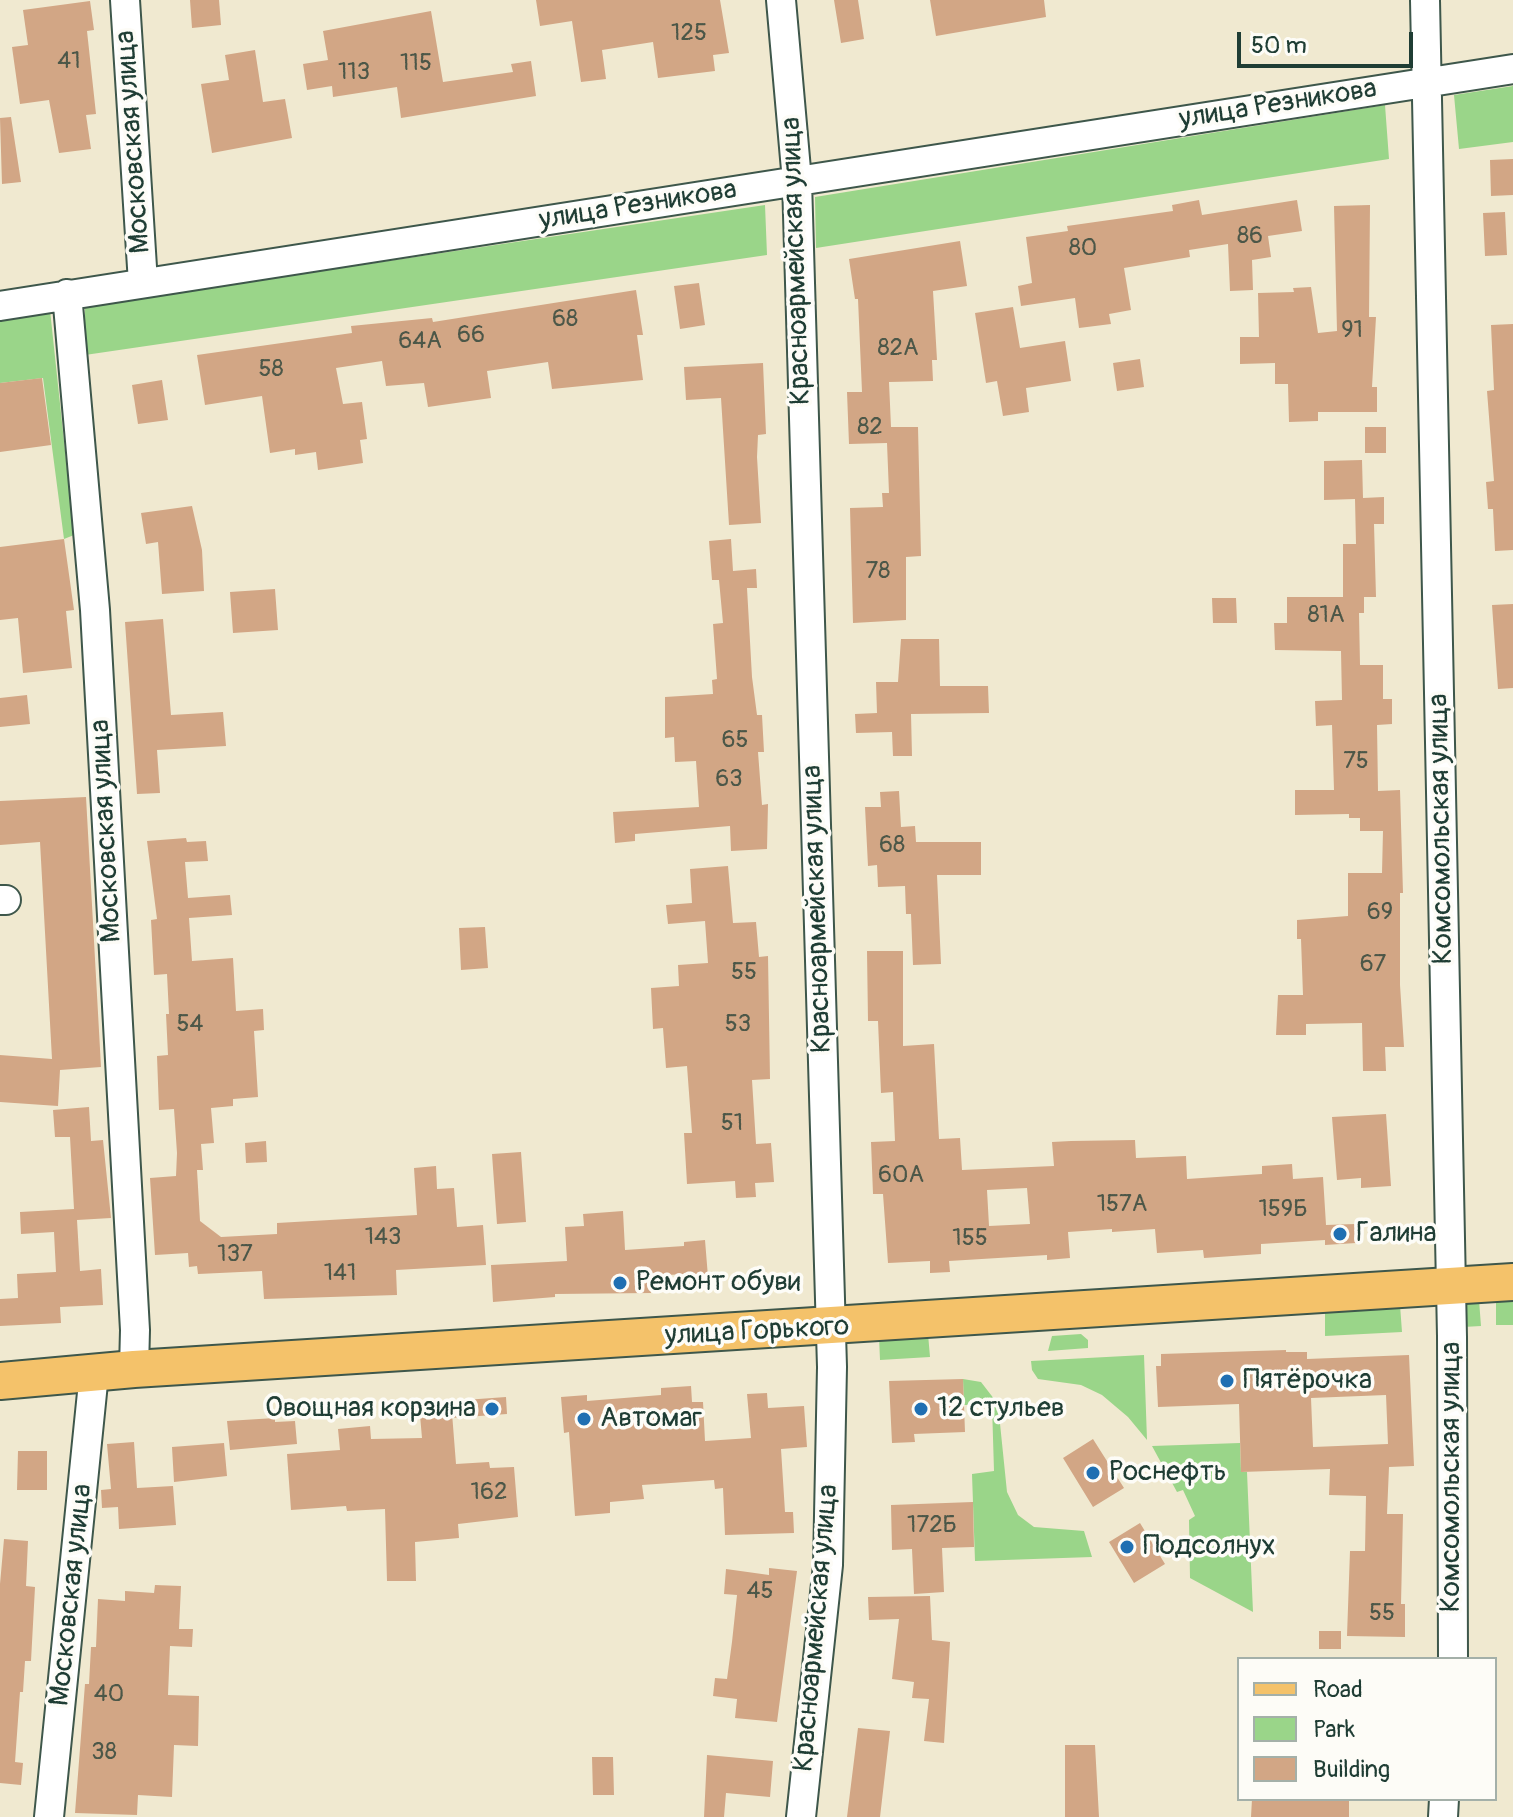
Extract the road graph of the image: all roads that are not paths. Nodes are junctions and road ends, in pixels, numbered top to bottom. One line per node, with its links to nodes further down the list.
1 (125, 0): 7 (street, Московская улица)
2 (781, 0): 6 (street, Красноармейская улица)
3 (1425, 0): 5 (street, Комсомольская улица)
4 (1513, 69): 5 (street, улица Резникова)
5 (1425, 82): 6 (street, улица Резникова); 11 (street, Комсомольская улица)
6 (797, 181): 7 (street, улица Резникова); 12 (street, Красноармейская улица)
7 (143, 283): 8 (street, улица Резникова)
8 (67, 294): 9 (street, улица Резникова); 13 (street, Московская улица)
9 (0, 306)
10 (1513, 1282): 11 (main road, улица Горького)
11 (1451, 1286): 12 (main road, улица Горького); 16 (street, Комсомольская улица)
12 (830, 1328): 13 (main road, улица Горького); 18 (street, Красноармейская улица)
13 (134, 1369): 14 (main road, улица Горького)
14 (94, 1373): 15 (main road, улица Горького); 17 (street, Московская улица)
15 (0, 1381)
16 (1453, 1657)
17 (49, 1817)
18 (801, 1817)

